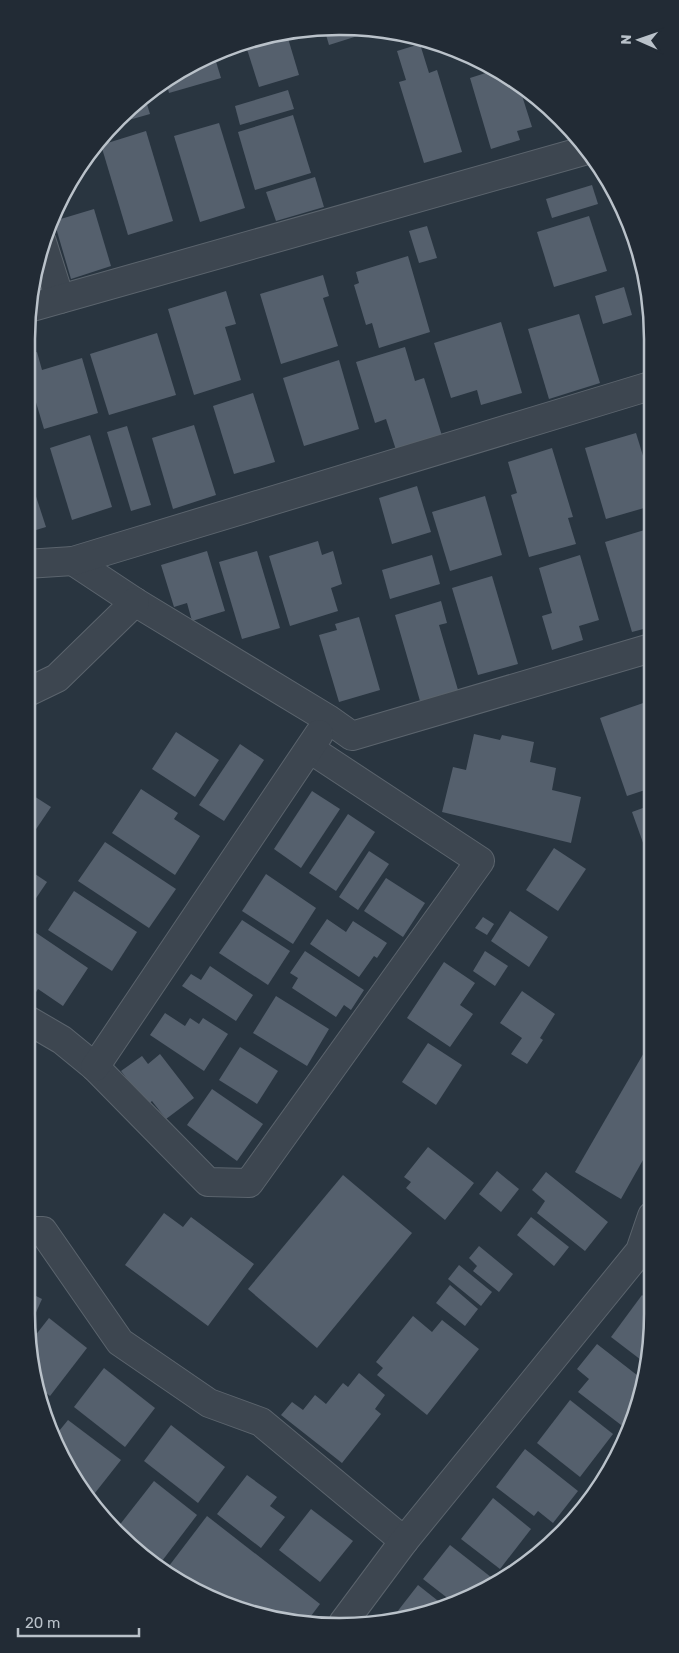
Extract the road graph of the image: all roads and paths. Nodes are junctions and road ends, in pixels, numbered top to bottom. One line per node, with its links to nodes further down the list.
1 (579, 152): 3 (street)
2 (46, 256): 3 (street)
3 (60, 299): 4 (street)
4 (37, 305)
5 (644, 388): 6 (street)
6 (73, 560): 7 (street); 8 (street)
7 (35, 563)
8 (135, 602): 10 (street); 11 (street)
9 (644, 650): 11 (street)
10 (35, 689)
11 (328, 719): 12 (street)
12 (310, 749): 14 (street); 14 (street)
13 (35, 1024): 14 (street)
14 (95, 1066)
15 (35, 1231): 17 (street)
16 (644, 1258): 17 (street)
17 (404, 1541): 18 (street)
18 (346, 1618)

